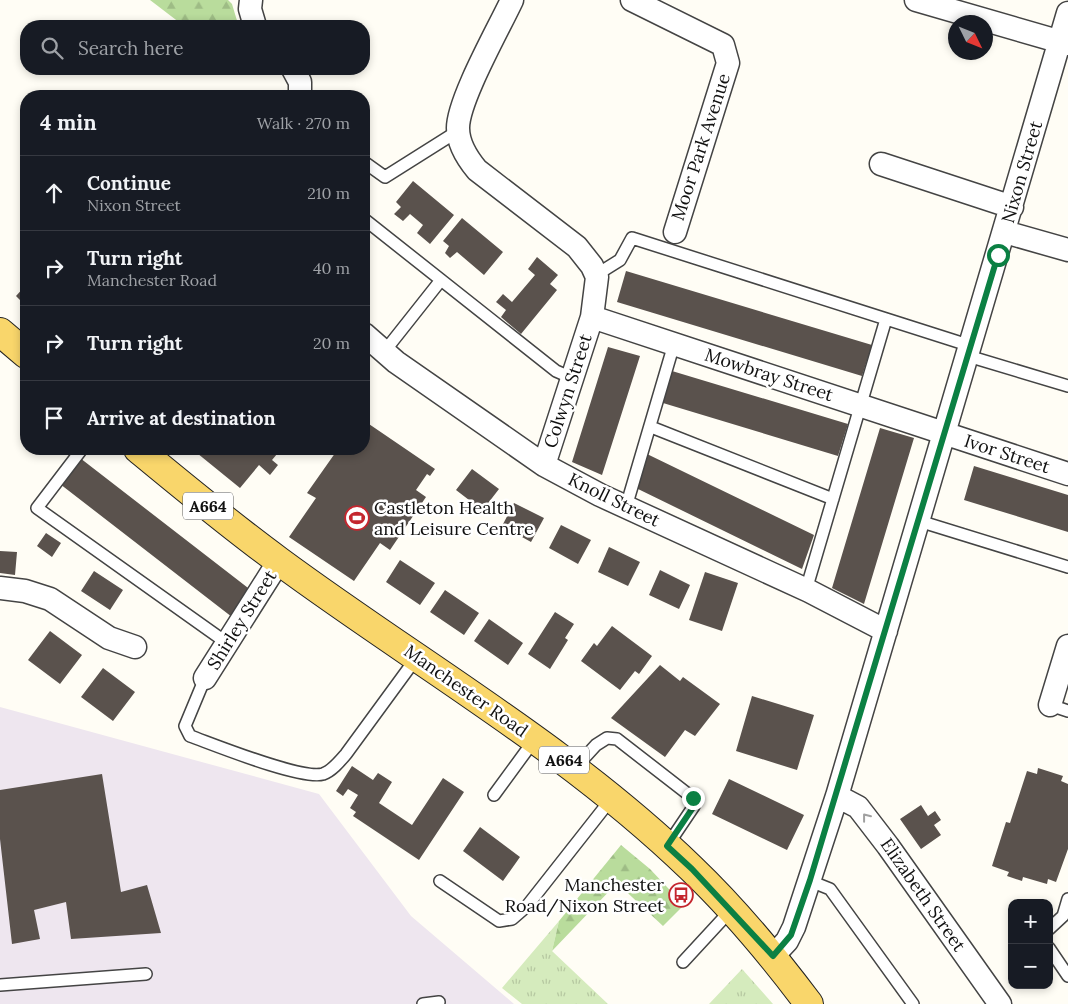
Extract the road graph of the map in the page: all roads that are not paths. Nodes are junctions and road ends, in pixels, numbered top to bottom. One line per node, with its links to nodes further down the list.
1 (251, 0): 6 (street)
2 (512, 0): 10 (street)
3 (632, 0): 15 (street, Moor Park Avenue)
4 (916, 0): 7 (street)
5 (1068, 13): 7 (street, Nixon Street)
6 (253, 20)
7 (1064, 43): 13 (street, Nixon Street)
8 (296, 75): 9 (street)
9 (300, 90)
10 (458, 131): 12 (lane); 18 (street)
11 (881, 164): 13 (street)
12 (370, 166)
13 (1012, 207): 16 (street, Nixon Street)
14 (370, 224): 19 (lane)
15 (675, 232)
16 (1005, 232): 17 (street); 26 (street, Nixon Street)
17 (1068, 250)
18 (596, 276): 20 (street); 21 (lane)
19 (441, 280): 27 (lane); 28 (lane)
20 (592, 317): 24 (street, Mowbray Street); 28 (street, Colwyn Street)
21 (886, 319): 26 (lane); 30 (lane)
22 (0, 332): 25 (main road)
23 (370, 339): 27 (street, Knoll Street)
24 (674, 344): 30 (street, Mowbray Street); 31 (lane)
25 (20, 349)
26 (970, 351): 29 (lane); 32 (street, Nixon Street)
27 (384, 352): 35 (street, Knoll Street)
28 (572, 378): 35 (street, Colwyn Street)
29 (1068, 386)
30 (861, 406): 32 (street, Mowbray Street); 37 (lane)
31 (651, 427): 37 (lane); 38 (lane)
32 (945, 433): 36 (street, Ivor Street); 39 (street, Nixon Street)
33 (77, 455): 45 (lane)
34 (146, 455): 40 (main road, Manchester Road / A664)
35 (544, 465): 38 (street, Knoll Street)
36 (1068, 474)
37 (833, 499): 43 (lane)
38 (626, 507): 43 (street, Knoll Street)
39 (919, 520): 41 (lane); 44 (street, Nixon Street)
40 (279, 561): 45 (street, Shirley Street); 48 (main road, Manchester Road / A664)
41 (1068, 567)
42 (0, 588): 47 (street)
43 (806, 590): 44 (street, Knoll Street)
44 (886, 631): 54 (street, Nixon Street)
45 (227, 643): 49 (street, Shirley Street)
46 (1068, 646): 50 (street)
47 (135, 647)
48 (417, 657): 49 (lane); 51 (main road, Manchester Road / A664)
49 (205, 678)
50 (1059, 708)
51 (535, 738): 52 (main road, Manchester Road / A664); 53 (lane)
52 (575, 768): 55 (main road, Manchester Road / A664); 56 (lane)
53 (494, 795)
54 (837, 796): 57 (street, Nixon Street); 72 (street, Elizabeth Street, one-way to 54)
55 (612, 798): 56 (main road, Manchester Road / A664); 58 (lane)
56 (667, 846): 60 (main road, Manchester Road / A664)
57 (810, 880): 63 (street, Nixon Street); 71 (lane)
58 (440, 881)
59 (1068, 899): 61 (lane)
60 (731, 910): 63 (main road, Manchester Road / A664); 64 (lane)
61 (1053, 925)
62 (1053, 954): 66 (lane)
63 (773, 956): 70 (main road, Manchester Road / A664)
64 (683, 962)
65 (146, 974): 67 (lane)
66 (1068, 976)
67 (0, 985)
68 (439, 1002): 69 (lane)
69 (423, 1004)
70 (809, 1004)
71 (913, 1004)
72 (1000, 1004)

